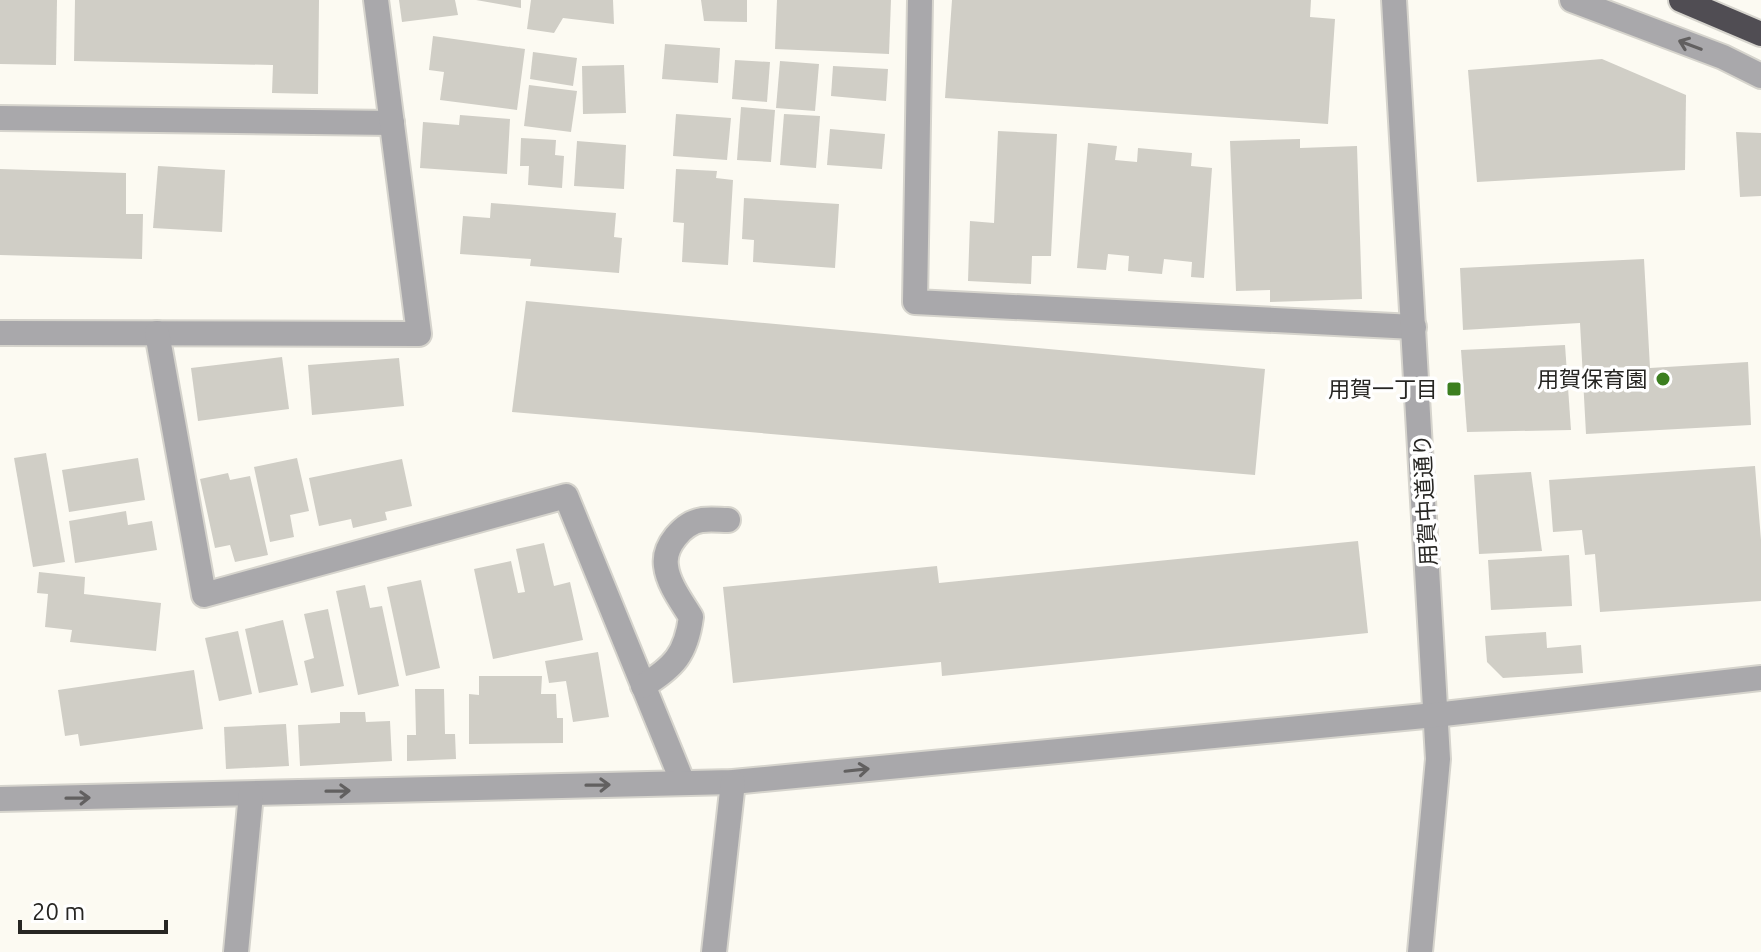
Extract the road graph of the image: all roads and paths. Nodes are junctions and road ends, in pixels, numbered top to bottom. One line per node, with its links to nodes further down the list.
1 (376, 0): 9 (street)
2 (920, 0): 10 (street)
3 (1394, 0): 10 (street, 用賀中道通り)
4 (1572, 0): 7 (street, one-way to 4)
5 (1681, 0): 6 (highway)
6 (1761, 34)
7 (1761, 76)
8 (0, 118): 9 (street)
9 (392, 123): 12 (street)
10 (1414, 327): 16 (street, 用賀中道通り)
11 (0, 333): 12 (street)
12 (157, 333): 15 (street)
13 (728, 520): 15 (street)
14 (1761, 678): 16 (street)
15 (643, 686): 18 (street)
16 (1435, 715): 17 (street, one-way to 16); 23 (street, 用賀中道通り)
17 (733, 782): 18 (street); 22 (street)
18 (683, 783): 19 (street, one-way to 18)
19 (251, 794): 20 (street, one-way to 19); 21 (street)
20 (0, 799)
21 (236, 952)
22 (714, 952)
23 (1420, 952)

